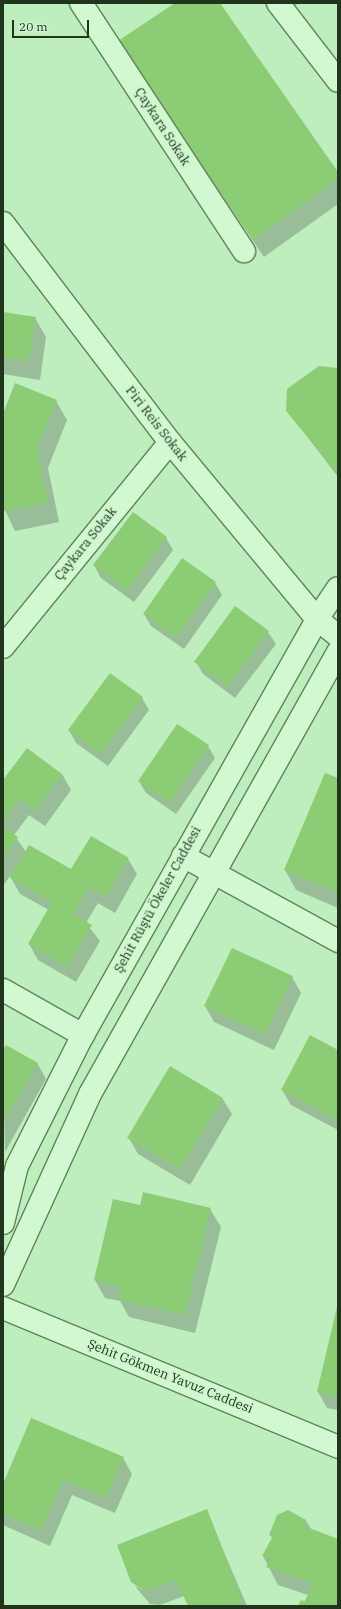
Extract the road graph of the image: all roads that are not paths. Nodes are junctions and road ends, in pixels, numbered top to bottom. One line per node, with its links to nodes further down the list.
1 (81, 3): 5 (street, Çaykara Sokak)
2 (278, 3): 3 (street)
3 (338, 81)
4 (3, 224): 6 (street, Piri Reis Sokak)
5 (244, 251)
6 (170, 442): 8 (street, Piri Reis Sokak); 10 (street, Çaykara Sokak)
7 (338, 588): 8 (street, Şehit Rüştü Ökeler Caddesi)
8 (317, 619): 9 (street, Piri Reis Sokak); 12 (street, Şehit Rüştü Ökeler Caddesi)
9 (338, 636)
10 (3, 647)
11 (338, 652): 13 (street)
12 (183, 856): 13 (street); 16 (street, Şehit Rüştü Ökeler Caddesi)
13 (216, 876): 14 (street); 19 (street)
14 (338, 941)
15 (3, 990): 16 (street)
16 (83, 1035): 17 (street, Şehit Rüştü Ökeler Caddesi)
17 (10, 1169): 18 (street, Şehit Rüştü Ökeler Caddesi)
18 (3, 1223)
19 (3, 1285)
20 (3, 1308): 21 (street, Şehit Gökmen Yavuz Caddesi)
21 (338, 1447)

